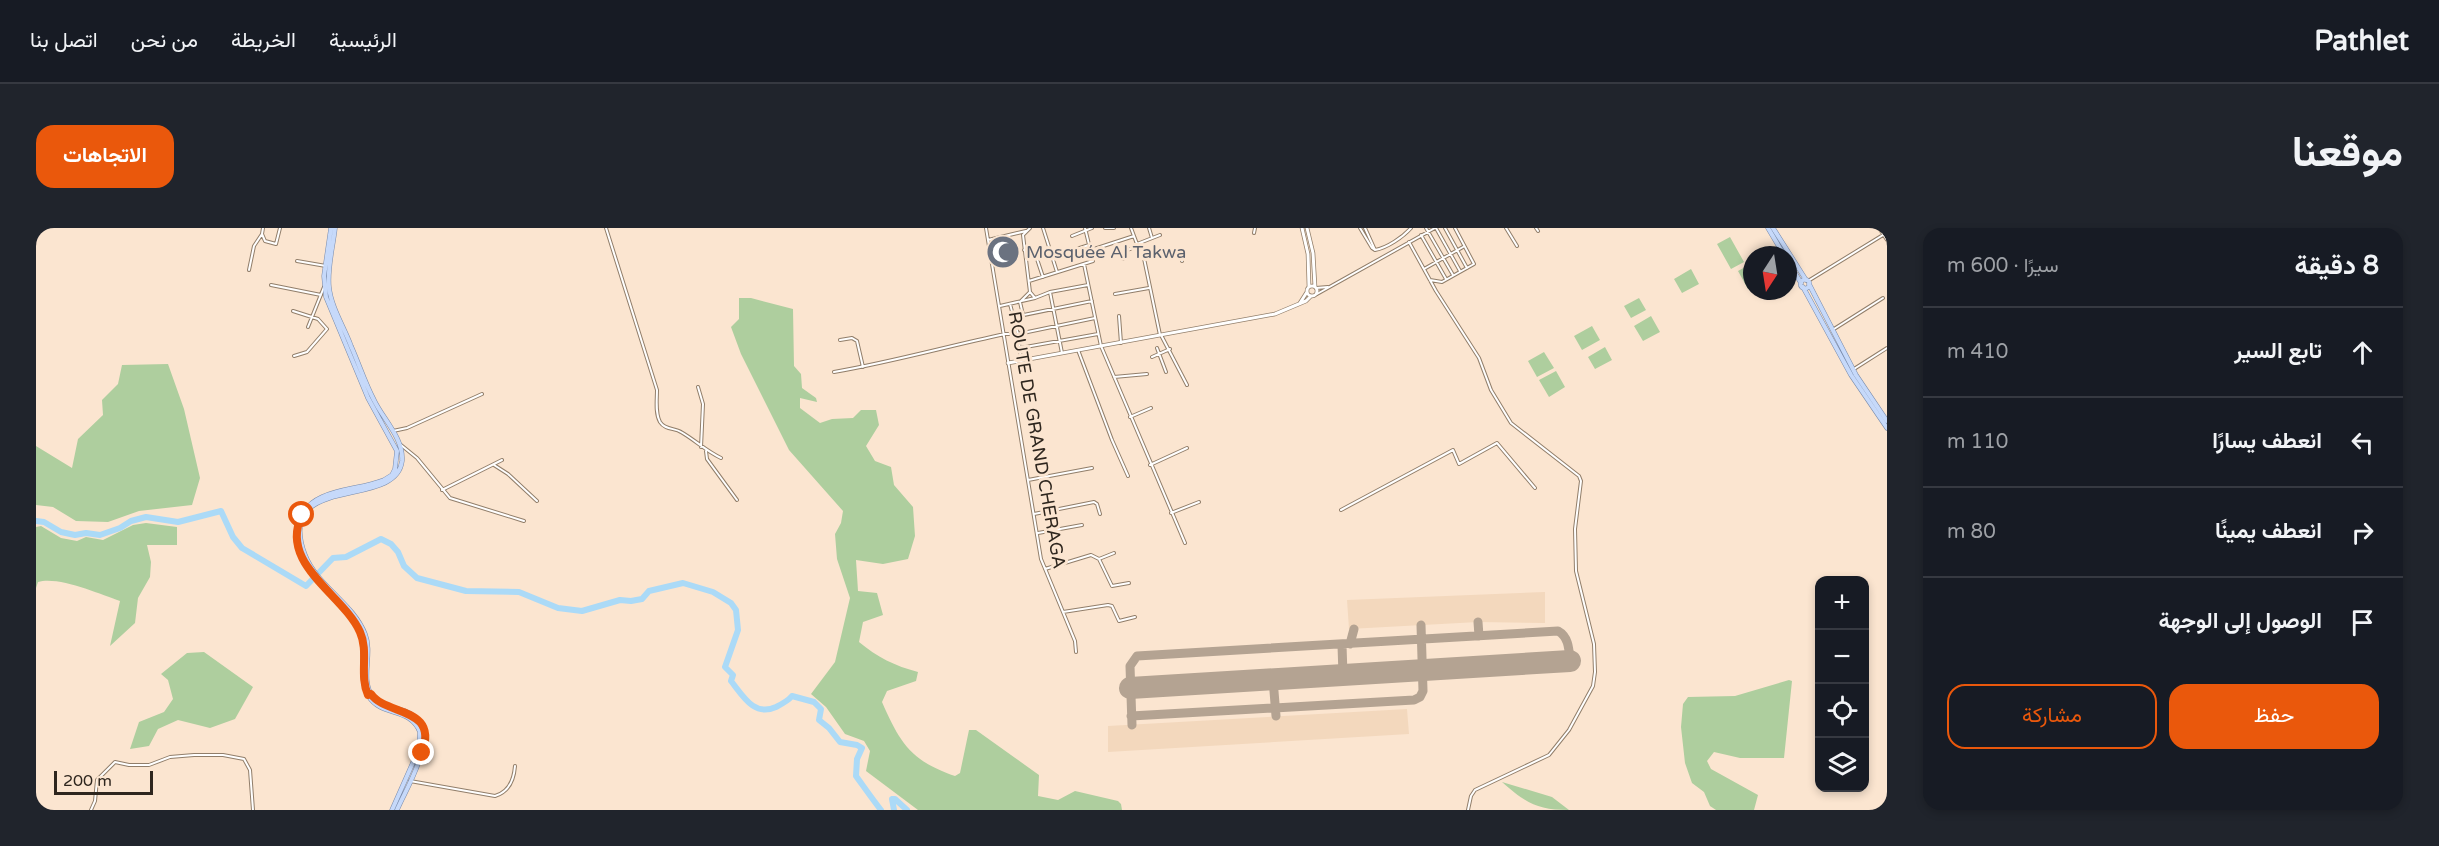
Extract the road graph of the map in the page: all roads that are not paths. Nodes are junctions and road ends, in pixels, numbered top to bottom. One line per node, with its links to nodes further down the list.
1 (263, 228): 31 (street)
2 (280, 228): 31 (street)
3 (333, 228): 59 (main road); 75 (main road)
4 (606, 228): 137 (street)
5 (986, 228): 39 (street, ROUTE DE GRAND CHERAGA)
6 (1013, 228): 32 (street)
7 (1042, 228): 51 (street)
8 (1092, 228): 27 (street)
9 (1105, 228): 10 (street)
10 (1114, 228)
11 (1131, 228): 37 (street)
12 (1149, 228): 38 (street)
13 (1255, 228): 30 (street)
14 (1302, 228): 79 (street)
15 (1307, 228): 76 (street)
16 (1360, 228): 48 (street)
17 (1365, 228): 48 (street)
18 (1404, 228): 29 (street)
19 (1411, 228): 29 (street)
20 (1436, 228): 28 (street); 50 (street)
21 (1445, 228): 49 (street)
22 (1455, 228): 43 (street)
23 (1506, 228): 44 (street)
24 (1771, 228): 45 (main road); 71 (main road)
25 (1879, 228): 35 (street)
26 (1028, 229): 32 (street); 46 (street)
27 (1085, 229): 36 (street); 42 (street)
28 (1427, 230): 34 (street); 53 (street)
29 (1407, 232): 48 (street)
30 (1254, 233)
31 (262, 234): 61 (street)
32 (1014, 234): 39 (street)
33 (1160, 235): 38 (street)
34 (1421, 235): 41 (street); 57 (street)
35 (1883, 235): 40 (street); 71 (street)
36 (1072, 236)
37 (1134, 236): 38 (street); 47 (street)
38 (1152, 238)
39 (988, 240): 92 (street, ROUTE DE GRAND CHERAGA)
40 (1887, 240)
41 (1410, 242): 62 (street); 78 (street)
42 (1089, 246): 47 (street); 51 (street)
43 (1464, 246): 49 (street); 60 (street)
44 (1517, 246)
45 (1780, 246)
46 (1024, 249): 67 (street); 70 (street)
47 (1090, 250): 58 (street)
48 (1375, 250)
49 (1457, 250): 50 (street); 60 (street)
50 (1450, 254): 53 (street); 64 (street)
51 (1052, 257): 63 (street)
52 (1142, 257): 54 (street); 56 (street); 77 (street)
53 (1444, 258): 57 (street); 65 (street)
54 (1123, 259)
55 (297, 261): 59 (street)
56 (1182, 261)
57 (1437, 261): 62 (street); 68 (street)
58 (1084, 264): 63 (street); 73 (street)
59 (326, 266): 75 (main road)
60 (1467, 267): 64 (street)
61 (249, 270)
62 (1424, 270): 69 (street)
63 (1058, 272): 67 (street)
64 (1460, 272): 65 (street)
65 (1453, 275): 68 (street)
66 (1797, 276): 74 (main road)
67 (1043, 277): 70 (street)
68 (1446, 279): 69 (street)
69 (1430, 280): 177 (street)
70 (1029, 281): 80 (street)
71 (1808, 281): 74 (main road); 74 (main road); 102 (main road)
72 (271, 285): 84 (street)
73 (1088, 285): 81 (street); 88 (street)
74 (1802, 285): 134 (main road)
75 (327, 287): 84 (street); 135 (main road); 164 (main road)
76 (1316, 287): 78 (street); 79 (street); 83 (street)
77 (1149, 288): 82 (street); 106 (street)
78 (1330, 288): 83 (street)
79 (1308, 290): 85 (street); 91 (street)
80 (1030, 292): 86 (street); 89 (street)
81 (1050, 292): 86 (street); 93 (street)
82 (1115, 294)
83 (1317, 294): 85 (street)
84 (321, 295): 97 (street)
85 (1311, 296): 91 (street)
86 (1035, 298): 89 (street)
87 (1883, 298): 102 (street)
88 (1092, 301): 93 (street); 99 (street)
89 (1020, 302): 90 (street); 95 (street)
90 (1010, 304): 92 (street); 98 (street)
91 (1299, 304): 106 (street)
92 (999, 306): 103 (street, ROUTE DE GRAND CHERAGA)
93 (1053, 309): 95 (street); 100 (street)
94 (293, 311): 97 (street)
95 (1023, 315): 98 (street)
96 (1119, 316): 109 (street)
97 (312, 317): 101 (street); 118 (street)
98 (1014, 317): 104 (street)
99 (1095, 318): 100 (street); 105 (street)
100 (1056, 326): 104 (street); 108 (street)
101 (308, 327)
102 (1834, 329): 123 (main road)
103 (1005, 334): 104 (street); 121 (street, ROUTE DE GRAND CHERAGA); 122 (street)
104 (1018, 334): 111 (street)
105 (1098, 334): 108 (street); 110 (street)
106 (1160, 335): 109 (street); 114 (street)
107 (840, 340): 122 (street)
108 (1059, 341): 111 (street); 116 (street)
109 (1121, 343): 110 (street)
110 (1101, 346): 115 (street); 127 (street)
111 (1020, 348): 120 (street)
112 (1157, 348): 117 (street)
113 (1887, 348): 123 (street)
114 (1170, 349): 117 (street); 128 (street)
115 (1078, 350): 116 (street); 147 (street)
116 (1062, 353): 120 (street)
117 (1160, 354): 119 (street); 125 (street)
118 (294, 356)
119 (1152, 357)
120 (1021, 361): 121 (street)
121 (1008, 363): 148 (street, ROUTE DE GRAND CHERAGA)
122 (863, 367): 124 (street)
123 (1852, 370): 133 (main road)
124 (834, 372)
125 (1166, 372)
126 (1147, 374): 127 (street)
127 (1114, 377): 132 (street)
128 (1187, 386)
129 (698, 387): 137 (street)
130 (482, 394): 135 (street)
131 (1152, 408): 132 (street)
132 (1130, 417): 145 (street)
133 (1887, 421)
134 (1887, 428)
135 (393, 432): 136 (main road)
136 (396, 440): 139 (street); 141 (main road)
137 (701, 447): 140 (street)
138 (1187, 448): 145 (street)
139 (409, 451): 141 (street); 150 (street)
140 (706, 451): 142 (street); 151 (street)
141 (401, 456): 164 (main road)
142 (721, 458)
143 (502, 460): 144 (street)
144 (492, 465): 150 (street); 152 (street)
145 (1150, 465): 155 (street)
146 (1092, 468): 148 (street)
147 (1128, 476)
148 (1028, 480): 156 (street, ROUTE DE GRAND CHERAGA)
149 (1535, 488): 154 (street)
150 (442, 490): 158 (street)
151 (737, 500)
152 (537, 501)
153 (1199, 502): 155 (street)
154 (1341, 510)
155 (1171, 513): 161 (street)
156 (1034, 514): 157 (street); 160 (street, ROUTE DE GRAND CHERAGA)
157 (1100, 514)
158 (524, 520)
159 (1082, 525): 160 (street)
160 (1037, 533): 165 (street, ROUTE DE GRAND CHERAGA)
161 (1185, 543)
162 (1114, 553): 163 (street)
163 (1099, 559): 165 (street); 166 (street)
164 (309, 566): 170 (main road)
165 (1045, 569): 167 (street, ROUTE DE GRAND CHERAGA)
166 (1130, 583)
167 (1063, 612): 168 (street); 169 (street, ROUTE DE GRAND CHERAGA)
168 (1135, 617)
169 (1077, 652)
170 (369, 695): 172 (main road); 175 (main road)
171 (515, 766): 172 (street)
172 (410, 781): 176 (main road)
173 (91, 810): 174 (street)
174 (253, 810)
175 (392, 810)
176 (397, 810)
177 (1468, 810)

